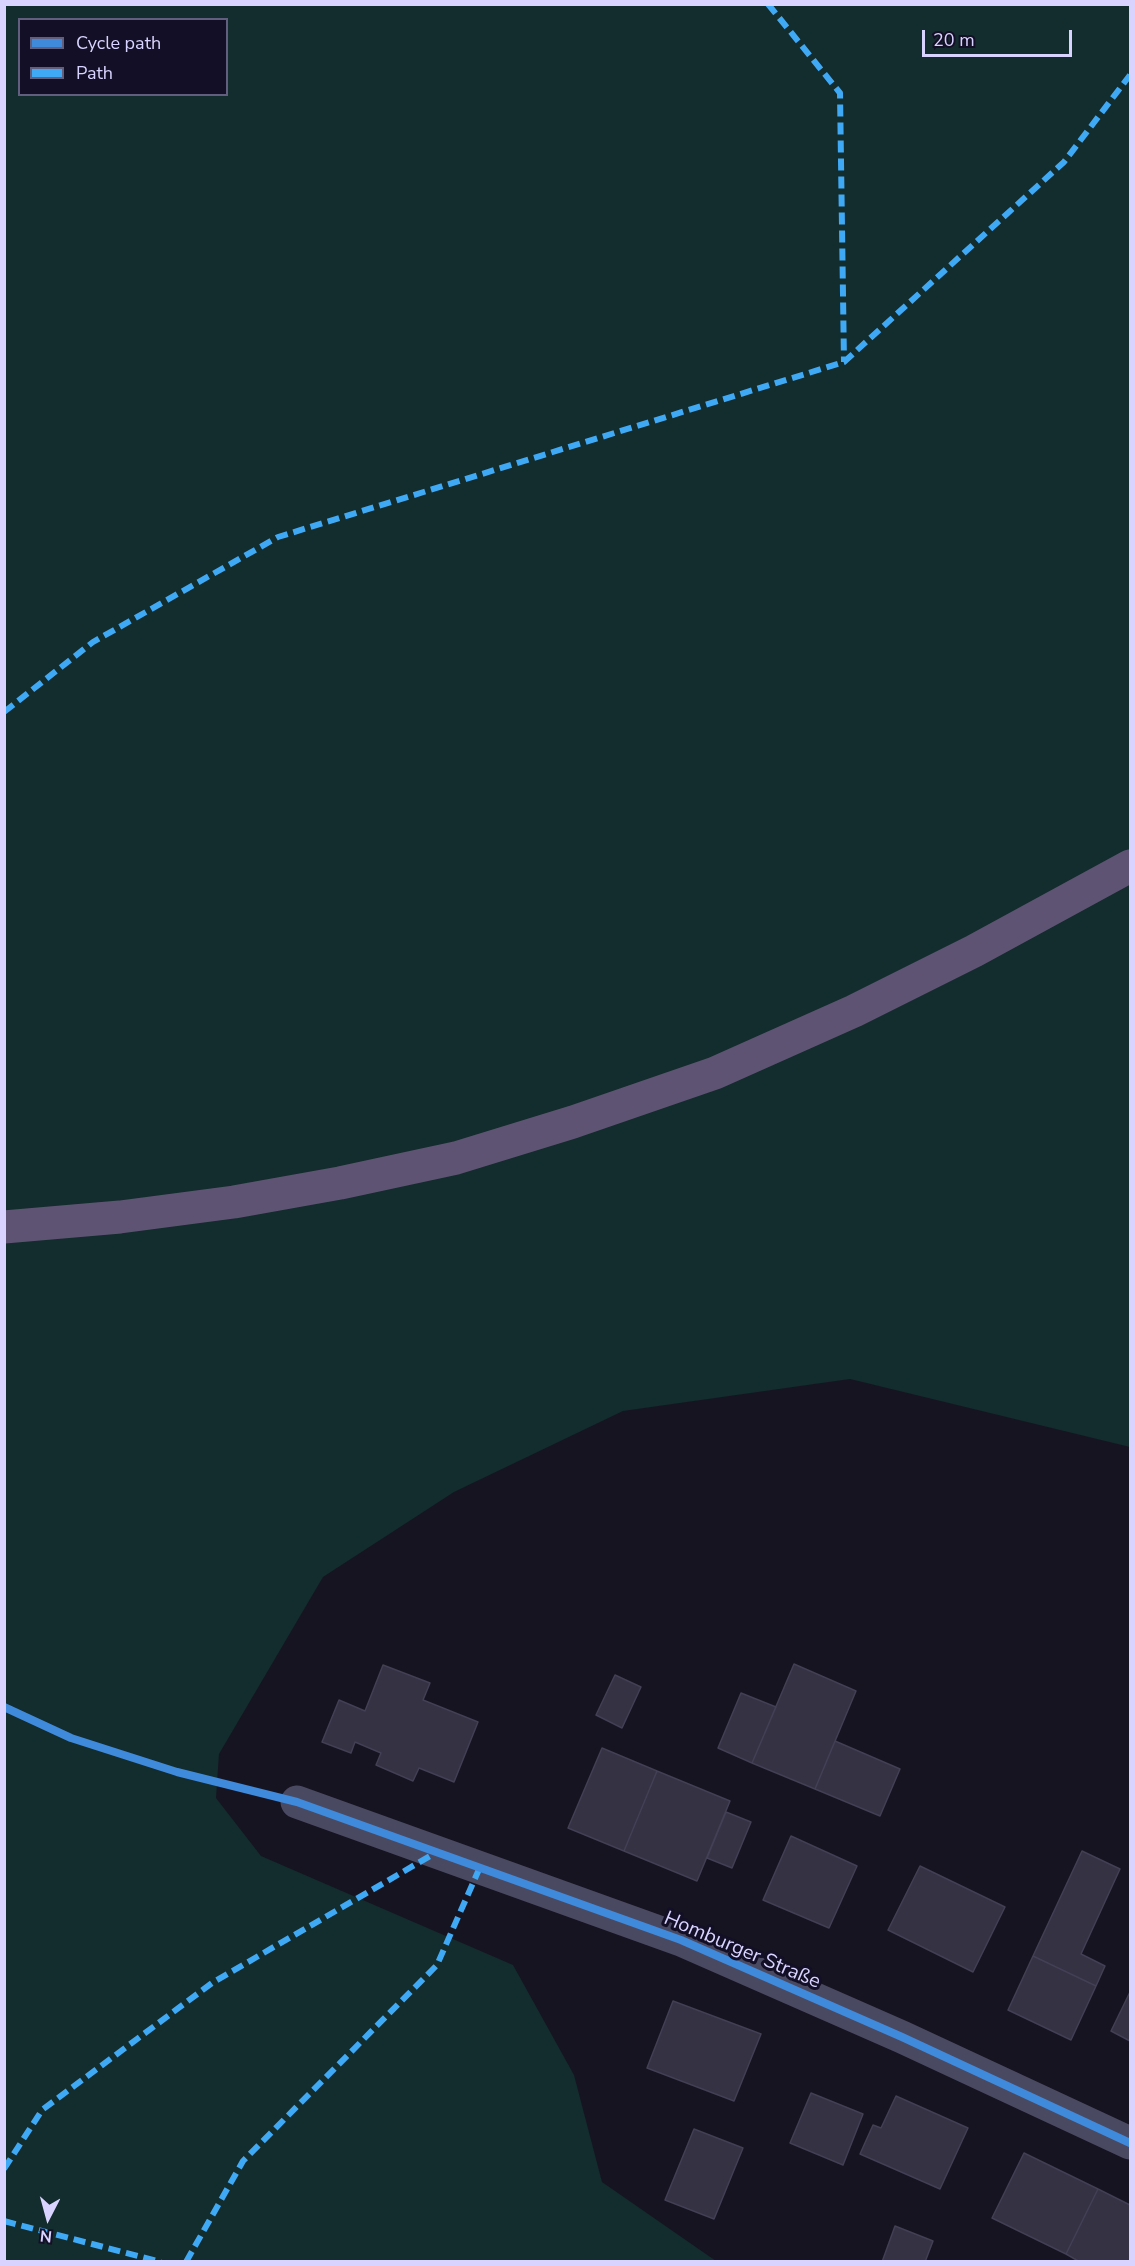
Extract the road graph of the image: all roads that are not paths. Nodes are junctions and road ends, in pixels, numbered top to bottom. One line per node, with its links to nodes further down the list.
1 (1131, 866): 2 (main road)
2 (4, 1227)
3 (297, 1802): 4 (street, Homburger Straße)
4 (1131, 2143)

